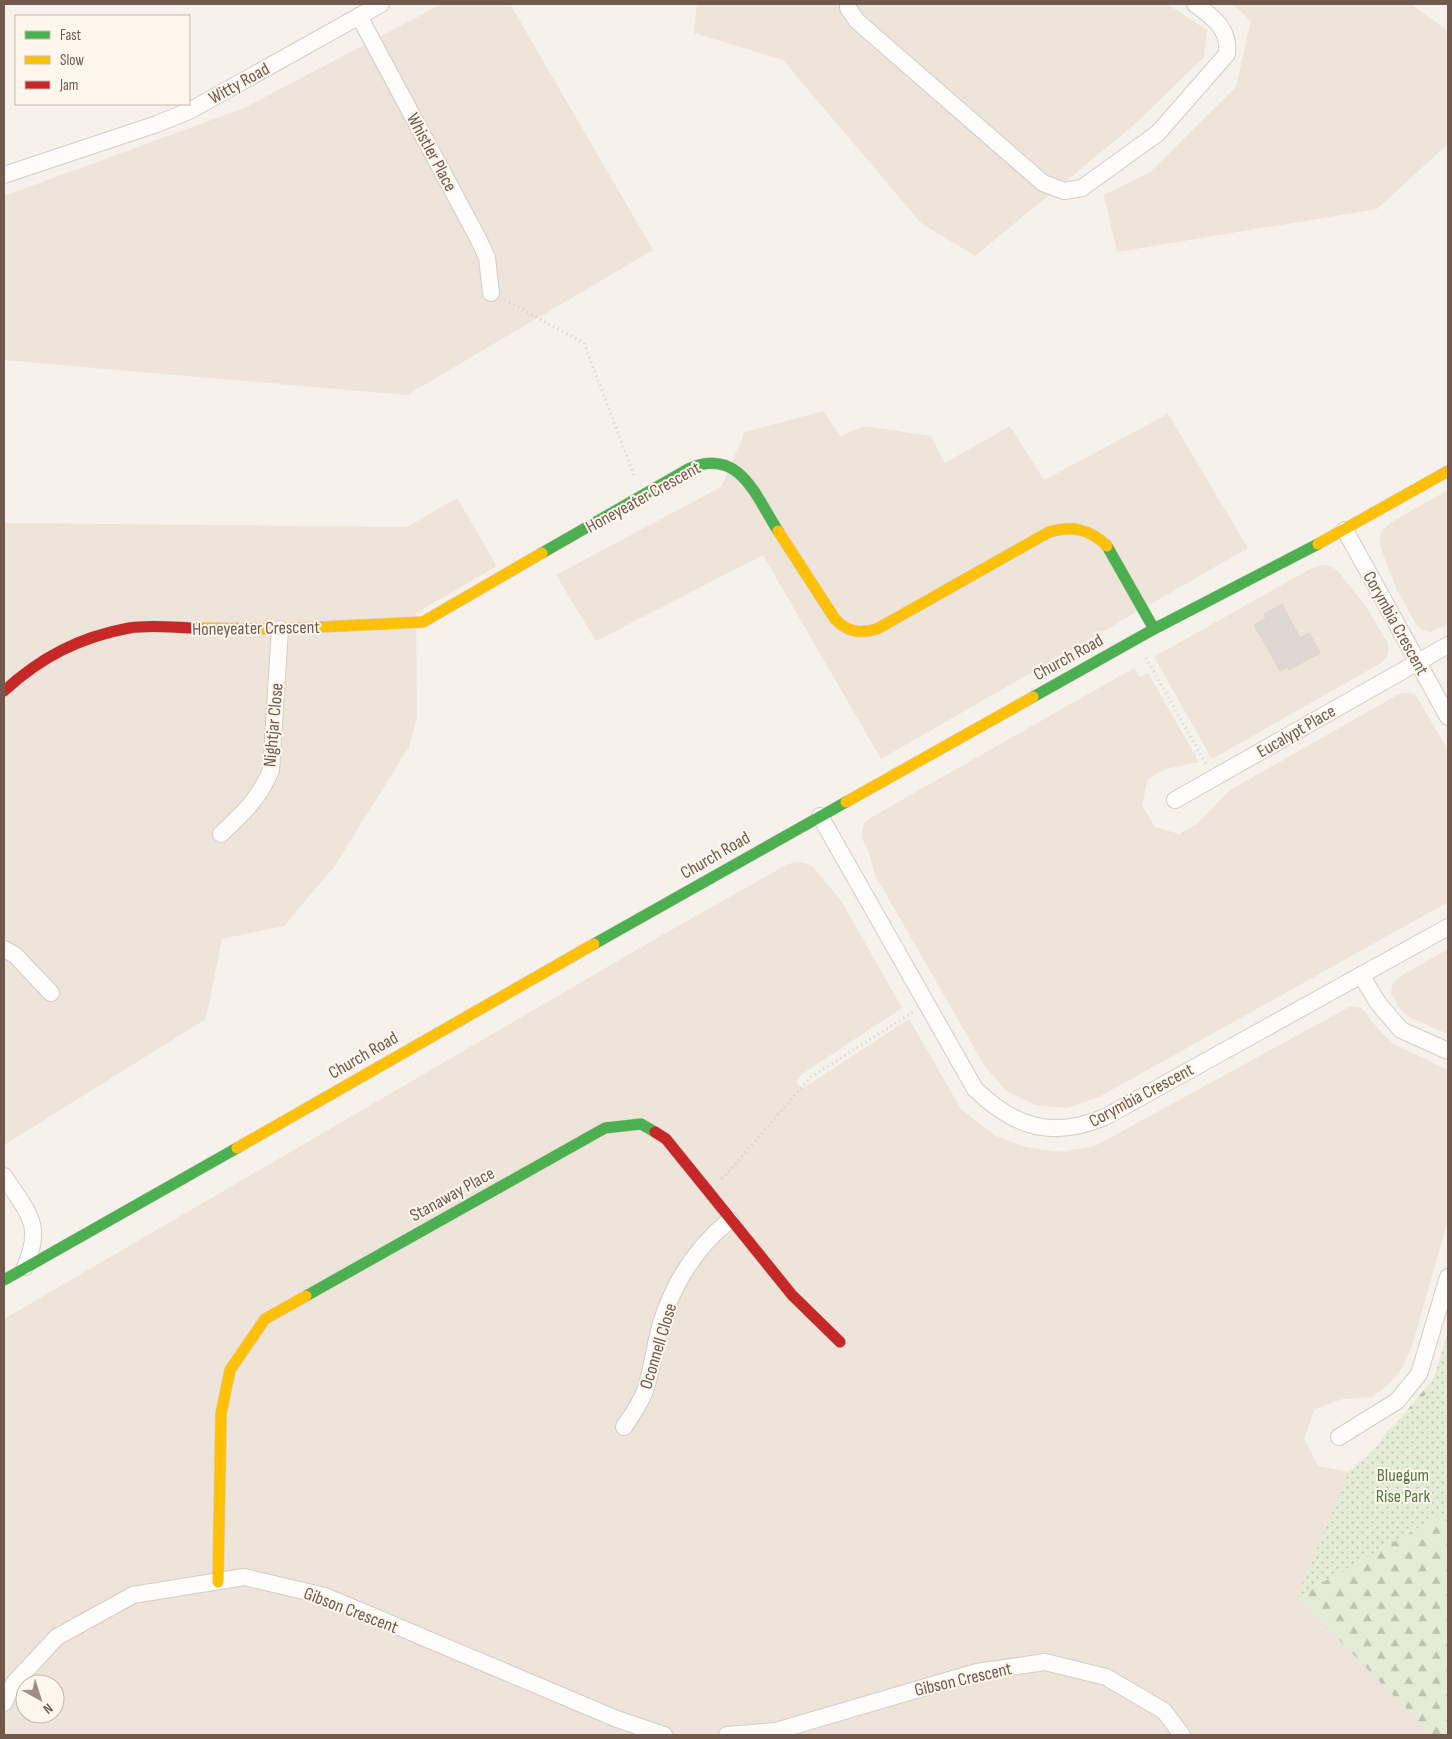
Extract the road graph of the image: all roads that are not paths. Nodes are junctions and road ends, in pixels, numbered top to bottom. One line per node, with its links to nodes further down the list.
1 (381, 4): 4 (street, Witty Road)
2 (848, 4): 3 (street)
3 (1195, 4)
4 (359, 16): 5 (street, Witty Road); 6 (street, Whistler Place)
5 (4, 175)
6 (491, 293)
7 (1448, 471): 8 (street, Church Road)
8 (1345, 530): 10 (street, Church Road); 12 (street, Corymbia Crescent)
9 (280, 629): 10 (street, Honeyeater Crescent); 13 (street, Honeyeater Crescent); 17 (street, Nightjar Close)
10 (1154, 629): 16 (street, Church Road)
11 (1448, 646): 12 (street, Eucalypt Place)
12 (1418, 662): 14 (street, Corymbia Crescent); 15 (street, Eucalypt Place)
13 (4, 691)
14 (1448, 717)
15 (1175, 800)
16 (820, 816): 20 (street, Corymbia Crescent); 25 (street, Church Road)
17 (221, 834)
18 (1448, 927): 20 (street, Corymbia Crescent)
19 (4, 949): 21 (street)
20 (1361, 975): 22 (street)
21 (52, 993)
22 (1448, 1051)
23 (4, 1176): 25 (street)
24 (730, 1220): 28 (street, Stanaway Place); 29 (street, Oconnell Close); 31 (street, Stanaway Place)
25 (25, 1268): 27 (street, Church Road)
26 (1448, 1276): 30 (street)
27 (4, 1280)
28 (840, 1342)
29 (624, 1427)
30 (1339, 1437)
31 (218, 1582): 32 (street, Gibson Crescent); 33 (street, Gibson Crescent)
32 (4, 1703)
33 (664, 1735)
34 (726, 1735): 35 (street, Gibson Crescent)
35 (1182, 1735)

